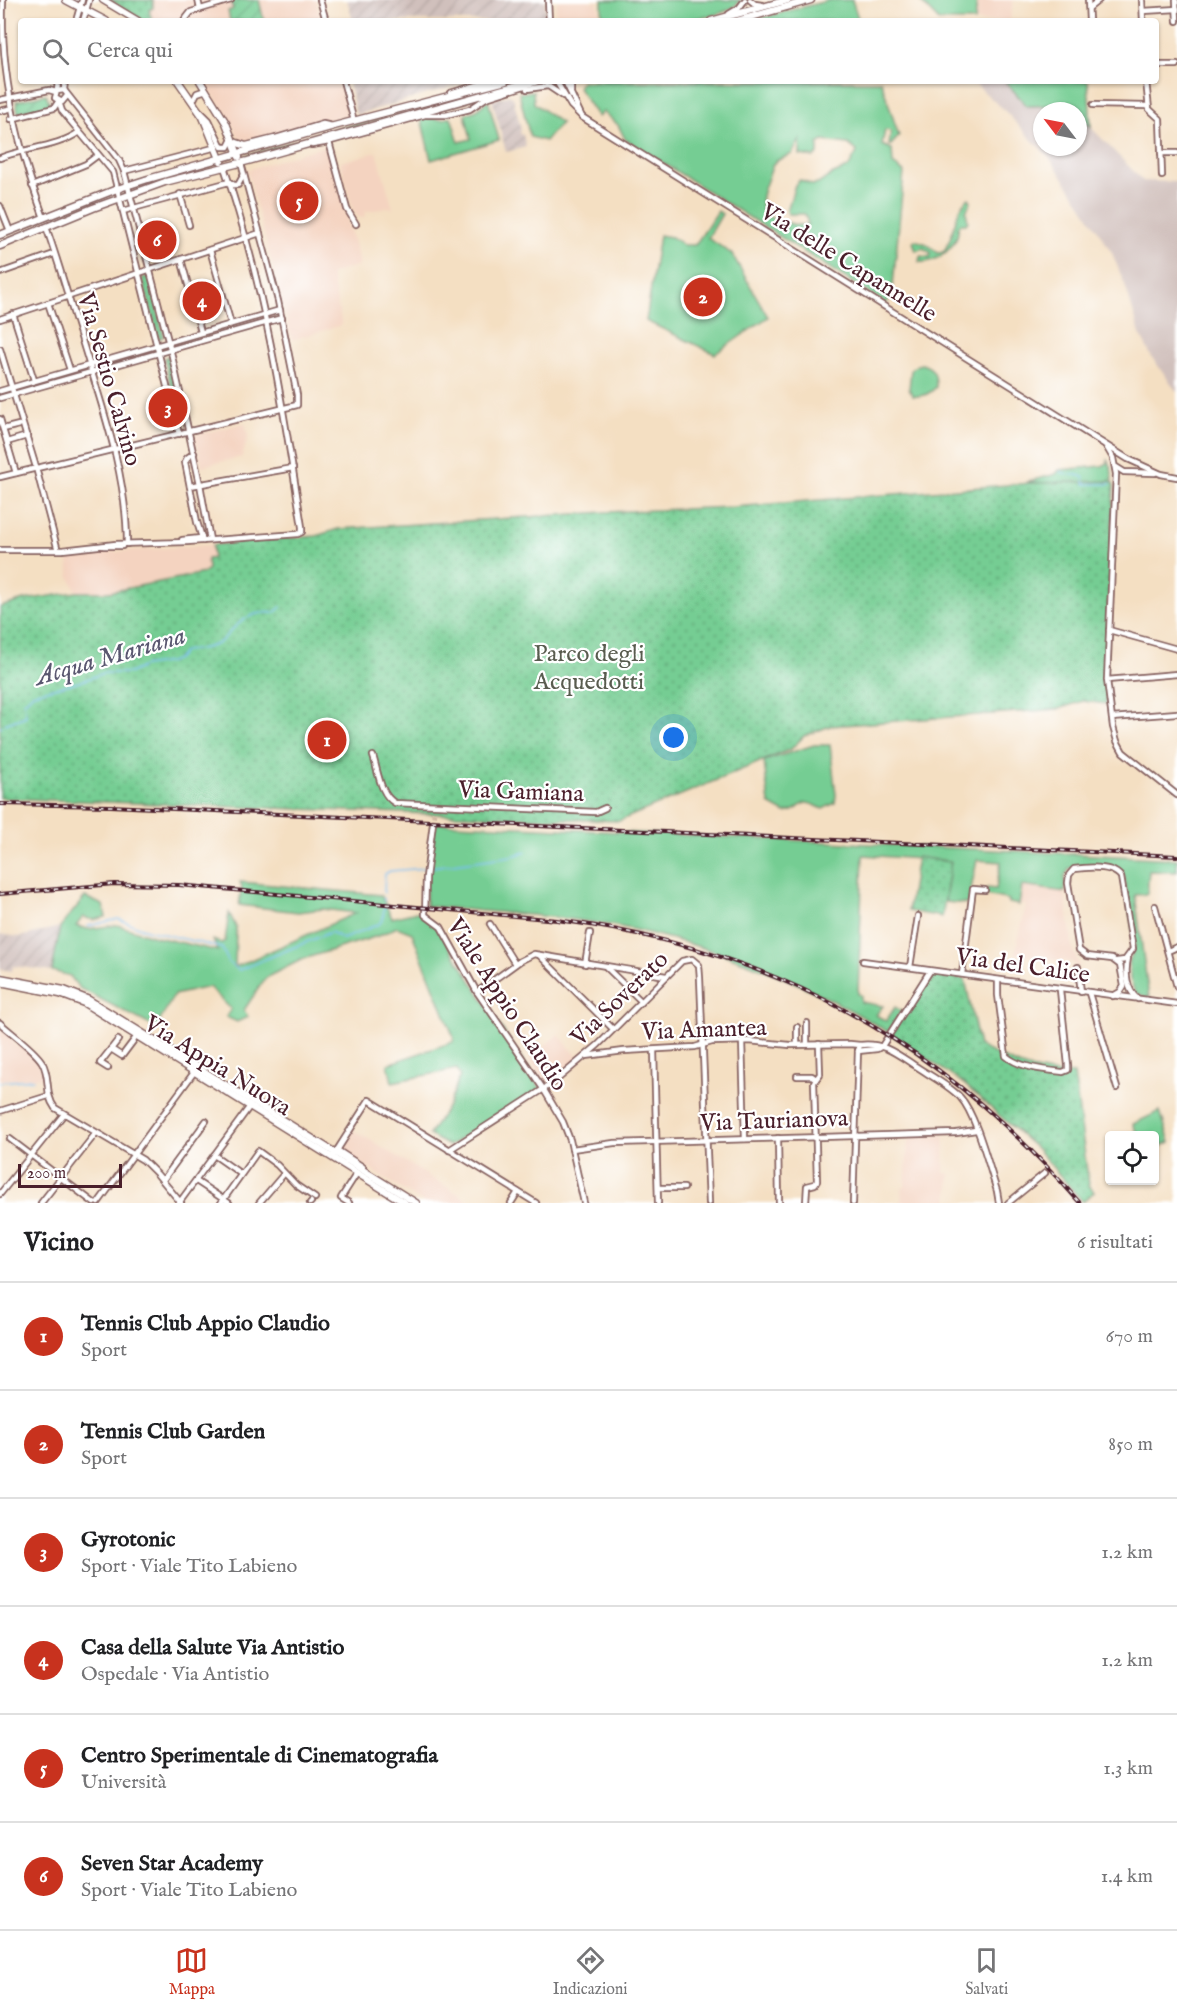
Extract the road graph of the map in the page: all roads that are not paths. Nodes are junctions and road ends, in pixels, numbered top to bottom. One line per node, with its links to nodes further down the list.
1 (3, 0): 22 (street)
2 (66, 0): 19 (main road)
3 (82, 0): 19 (street)
4 (89, 0): 19 (street)
5 (103, 0): 29 (main road)
6 (198, 0): 20 (street)
7 (231, 0): 20 (street)
8 (320, 0): 31 (street)
9 (548, 0): 32 (street)
10 (747, 0): 17 (street); 24 (street); 25 (street)
11 (788, 0): 17 (main road)
12 (811, 0): 24 (main road)
13 (1088, 0): 18 (street)
14 (1099, 0): 18 (street)
15 (1142, 0): 23 (street)
16 (1176, 0): 21 (street)
17 (768, 6): 24 (main road)
18 (1089, 8): 34 (street)
19 (83, 9): 26 (street); 27 (street); 28 (main road)
20 (200, 9): 30 (street)
21 (1177, 9): 23 (street); 36 (street)
22 (1, 11): 37 (street)
23 (1143, 11): 35 (street)
24 (752, 16): 25 (main road)
25 (724, 17): 33 (main road)
26 (78, 18)
27 (83, 18)
28 (100, 18)
29 (133, 18)
30 (186, 18)
31 (325, 18)
32 (549, 18)
33 (721, 18)
34 (1089, 18)
35 (1143, 18)
36 (1177, 21)
37 (0, 35): 59 (street)
38 (1159, 65): 39 (street)
39 (1177, 65)
40 (57, 84): 56 (street)
41 (65, 84): 54 (street)
42 (180, 84): 61 (main road)
43 (202, 84): 55 (main road)
44 (344, 84): 72 (street)
45 (480, 84): 69 (street)
46 (495, 84): 69 (main road)
47 (521, 84): 79 (main road)
48 (532, 84): 53 (street)
49 (558, 84): 64 (street, Via delle Capannelle)
50 (566, 84): 57 (street)
51 (572, 84): 57 (street)
52 (1146, 84): 65 (street)
53 (518, 89): 64 (street); 78 (street)
54 (64, 90): 56 (street); 58 (street)
55 (206, 90): 61 (street); 75 (main road)
56 (56, 91): 59 (street); 62 (street)
57 (571, 94): 70 (street)
58 (67, 96): 62 (street); 91 (street)
59 (7, 99): 60 (street); 67 (street)
60 (0, 100)
61 (192, 101): 66 (main road)
62 (59, 102): 71 (street); 74 (street)
63 (1093, 105): 65 (street)
64 (571, 106): 70 (street, Via delle Capannelle)
65 (1148, 106): 82 (street)
66 (197, 108): 75 (street); 80 (main road)
67 (9, 109): 68 (street); 71 (street)
68 (0, 111)
69 (392, 113): 72 (main road)
70 (582, 117): 155 (street, Via delle Capannelle)
71 (11, 118): 81 (street)
72 (354, 121): 73 (main road)
73 (334, 126): 76 (street); 77 (main road)
74 (79, 132): 81 (street); 85 (street)
75 (233, 139): 76 (main road); 84 (main road)
76 (274, 139): 77 (main road)
77 (287, 140): 84 (main road)
78 (329, 142): 79 (street); 110 (street)
79 (306, 145): 89 (main road)
80 (216, 147): 87 (main road); 88 (street)
81 (19, 150): 86 (street); 96 (street)
82 (1161, 153): 83 (street); 94 (street)
83 (1177, 153)
84 (238, 154): 87 (main road); 89 (main road)
85 (98, 155): 96 (street); 98 (street)
86 (0, 158)
87 (221, 159): 90 (main road); 93 (main road)
88 (165, 160): 91 (street); 93 (street)
89 (241, 163): 90 (main road); 92 (street)
90 (224, 167): 95 (street); 101 (main road)
91 (124, 171): 97 (street)
92 (244, 173): 95 (street); 99 (street)
93 (168, 174): 97 (main road)
94 (1162, 176)
95 (229, 182): 100 (street); 102 (street)
96 (32, 186): 109 (street)
97 (128, 186): 98 (main road); 101 (street)
98 (117, 189): 103 (street); 104 (main road)
99 (248, 189): 100 (street); 114 (street)
100 (232, 193): 115 (street)
101 (130, 194): 103 (main road); 106 (street)
102 (180, 194): 106 (street); 111 (street)
103 (119, 198): 107 (street); 108 (main road)
104 (76, 205): 108 (street); 109 (main road)
105 (0, 206): 113 (street)
106 (134, 207): 107 (street); 120 (street)
107 (123, 211): 122 (street)
108 (80, 213): 112 (main road)
109 (44, 218): 113 (main road)
110 (356, 224)
111 (189, 225)
112 (46, 227): 116 (main road); 118 (street, Via Sestio Calvino)
113 (10, 231): 116 (main road)
114 (260, 233): 115 (street); 125 (street)
115 (245, 239): 117 (street); 127 (street)
116 (1, 240)
117 (210, 250): 119 (street); 131 (street)
118 (54, 254): 121 (street); 123 (street, Via Sestio Calvino)
119 (181, 259): 120 (street); 133 (street)
120 (150, 270): 122 (street); 135 (street)
121 (0, 273)
122 (139, 273): 123 (street); 136 (street)
123 (68, 296): 124 (street); 140 (street, Via Sestio Calvino)
124 (48, 303): 126 (street); 141 (street)
125 (280, 310): 127 (street); 128 (street)
126 (13, 314): 129 (street); 143 (street)
127 (264, 315): 130 (street); 131 (street)
128 (282, 318): 130 (street); 148 (street)
129 (0, 319)
130 (266, 323): 134 (street); 148 (street)
131 (231, 324): 132 (street)
132 (211, 329): 133 (street); 134 (street)
133 (201, 332): 135 (street)
134 (214, 337): 138 (street)
135 (169, 342): 136 (street); 138 (street)
136 (157, 345): 139 (street); 140 (street)
137 (0, 349): 144 (street)
138 (170, 350): 139 (street); 152 (street)
139 (159, 353): 142 (street); 153 (street)
140 (89, 365): 141 (street); 142 (street, Via Sestio Calvino)
141 (70, 370): 143 (street)
142 (92, 372): 146 (street); 157 (street, Via Sestio Calvino)
143 (34, 380): 144 (street)
144 (12, 387): 145 (street); 146 (street)
145 (0, 391)
146 (14, 394): 147 (street); 154 (street)
147 (0, 398)
148 (283, 409): 152 (street); 162 (street)
149 (0, 420): 151 (street)
150 (19, 424): 151 (street)
151 (3, 429): 156 (street)
152 (189, 431): 153 (street); 158 (street)
153 (179, 434): 157 (street)
154 (27, 436): 156 (street); 161 (street)
155 (1097, 438): 159 (street, Via delle Capannelle); 160 (street, Via delle Capannelle)
156 (7, 442): 164 (street)
157 (114, 450): 161 (street); 174 (street, Via Sestio Calvino)
158 (194, 453): 169 (street); 170 (street)
159 (1128, 459): 160 (street); 163 (street); 165 (street, Via delle Capannelle)
160 (1115, 465): 163 (street); 168 (street)
161 (36, 468): 164 (street); 175 (street)
162 (293, 468): 169 (street); 173 (street)
163 (1127, 472): 165 (street); 168 (street)
164 (16, 473): 166 (street)
165 (1161, 474): 167 (street)
166 (0, 477)
167 (1177, 477)
168 (1116, 481): 177 (street)
169 (200, 484): 170 (street); 171 (street)
170 (190, 486): 172 (street)
171 (209, 530): 172 (street); 173 (street)
172 (201, 537): 173 (street); 174 (street)
173 (210, 540)
174 (127, 544): 175 (street)
175 (60, 548): 176 (street)
176 (0, 552)
177 (1109, 630): 178 (street); 180 (street)
178 (1177, 649)
179 (1177, 674): 180 (street)
180 (1107, 680): 182 (street)
181 (1177, 713): 182 (street)
182 (1112, 718): 184 (street)
183 (373, 756): 185 (street)
184 (1177, 795)
185 (434, 805): 186 (street, Via Gamiana); 187 (street)
186 (606, 808)
187 (434, 812)
188 (433, 823): 214 (street, Viale Appio Claudio)
189 (985, 890): 206 (street)
190 (1155, 906): 195 (street)
191 (918, 916): 203 (street)
192 (490, 924): 200 (street)
193 (590, 933): 201 (street)
194 (1177, 947): 195 (street)
195 (1168, 951): 211 (street)
196 (538, 955): 200 (street); 201 (street); 225 (street)
197 (1128, 958): 199 (street); 199 (street); 212 (street)
198 (863, 961): 203 (street, Via del Calice)
199 (1117, 962): 212 (street)
200 (515, 964): 214 (street)
201 (585, 964): 202 (street)
202 (606, 967): 207 (street); 220 (street)
203 (910, 967): 205 (street, Via del Calice)
204 (1078, 967): 215 (street)
205 (930, 971): 206 (street, Via del Calice); 233 (street)
206 (962, 974): 209 (street, Via del Calice)
207 (666, 976): 220 (street, Via Soverato); 232 (street, Via Soverato)
208 (0, 978): 238 (main road, Via Appia Nuova)
209 (998, 980): 213 (street, Via del Calice); 213 (street)
210 (0, 982): 226 (main road, Via Appia Nuova)
211 (1177, 987)
212 (1126, 988): 217 (street); 218 (street); 219 (street)
213 (1060, 990): 215 (street, Via del Calice)
214 (477, 992): 244 (street, Viale Appio Claudio)
215 (1082, 992): 216 (street, Via del Calice)
216 (1089, 993): 217 (street, Via del Calice); 243 (street)
217 (1113, 996): 218 (street, Via del Calice)
218 (1125, 998): 219 (street, Via del Calice)
219 (1138, 999): 221 (street, Via del Calice)
220 (641, 1001): 225 (street, Via Soverato)
221 (1177, 1004)
222 (0, 1023): 245 (street)
223 (807, 1023): 229 (street)
224 (797, 1026): 231 (street)
225 (613, 1029): 237 (street, Via Soverato)
226 (137, 1036): 235 (street); 240 (main road, Via Appia Nuova)
227 (118, 1040): 235 (street)
228 (742, 1041): 231 (street, Via Amantea); 232 (street, Via Amantea); 256 (street)
229 (807, 1044): 230 (street, Via Amantea); 231 (street, Via Amantea)
230 (819, 1044): 234 (street, Via Amantea); 242 (street)
231 (797, 1045)
232 (703, 1046): 236 (street, Via Amantea); 257 (street)
233 (882, 1046): 234 (street, Via Amantea); 250 (street)
234 (859, 1048): 252 (street)
235 (111, 1049): 239 (street)
236 (654, 1050): 237 (street, Via Amantea); 258 (street)
237 (586, 1056): 244 (street, Via Soverato)
238 (193, 1064): 240 (main road); 261 (main road, Via Appia Nuova)
239 (108, 1068)
240 (195, 1071): 246 (main road, Via Appia Nuova); 262 (street)
241 (797, 1076): 242 (street)
242 (816, 1079): 253 (street)
243 (1117, 1088)
244 (544, 1090): 259 (street, Viale Appio Claudio); 260 (street, Via Soverato)
245 (48, 1096): 247 (street); 248 (street)
246 (250, 1106): 261 (main road, Via Appia Nuova); 263 (street)
247 (0, 1111)
248 (64, 1114): 251 (street); 264 (street)
249 (206, 1121): 270 (street)
250 (976, 1130): 252 (street, Via Taurianova); 294 (street)
251 (96, 1133): 262 (street); 269 (street)
252 (855, 1136): 253 (street, Via Taurianova); 293 (street)
253 (815, 1137): 254 (street, Via Taurianova); 292 (street)
254 (778, 1138): 256 (street, Via Taurianova); 291 (street)
255 (10, 1139): 264 (street)
256 (745, 1139): 257 (street, Via Taurianova)
257 (707, 1140): 258 (street, Via Taurianova); 290 (street)
258 (656, 1142): 259 (street, Via Taurianova); 272 (street)
259 (572, 1149): 288 (street, Viale Appio Claudio)
260 (449, 1150): 261 (street); 274 (street)
261 (335, 1153): 265 (main road, Via Appia Nuova); 285 (main road, Via Appia Nuova)
262 (134, 1154): 270 (street); 279 (street)
263 (214, 1155): 267 (street); 271 (street)
264 (30, 1156): 269 (street); 275 (street)
265 (357, 1173): 283 (street); 284 (main road, Via Appia Nuova)
266 (1045, 1173): 295 (street)
267 (241, 1174): 276 (street); 277 (street)
268 (283, 1175): 282 (street)
269 (60, 1179): 278 (street); 279 (street)
270 (163, 1180): 280 (street)
271 (196, 1180): 276 (street); 280 (street)
272 (658, 1188): 273 (street); 289 (street)
273 (684, 1188)
274 (518, 1192): 286 (street); 287 (street)
275 (0, 1194)
276 (222, 1201): 281 (street)
277 (312, 1201)
278 (41, 1203)
279 (96, 1203)
280 (180, 1203)
281 (229, 1203)
282 (259, 1203)
283 (349, 1203)
284 (405, 1203)
285 (416, 1203)
286 (511, 1203)
287 (536, 1203)
288 (584, 1203)
289 (658, 1203)
290 (709, 1203)
291 (779, 1203)
292 (806, 1203)
293 (854, 1203)
294 (999, 1203)
295 (1008, 1203)

